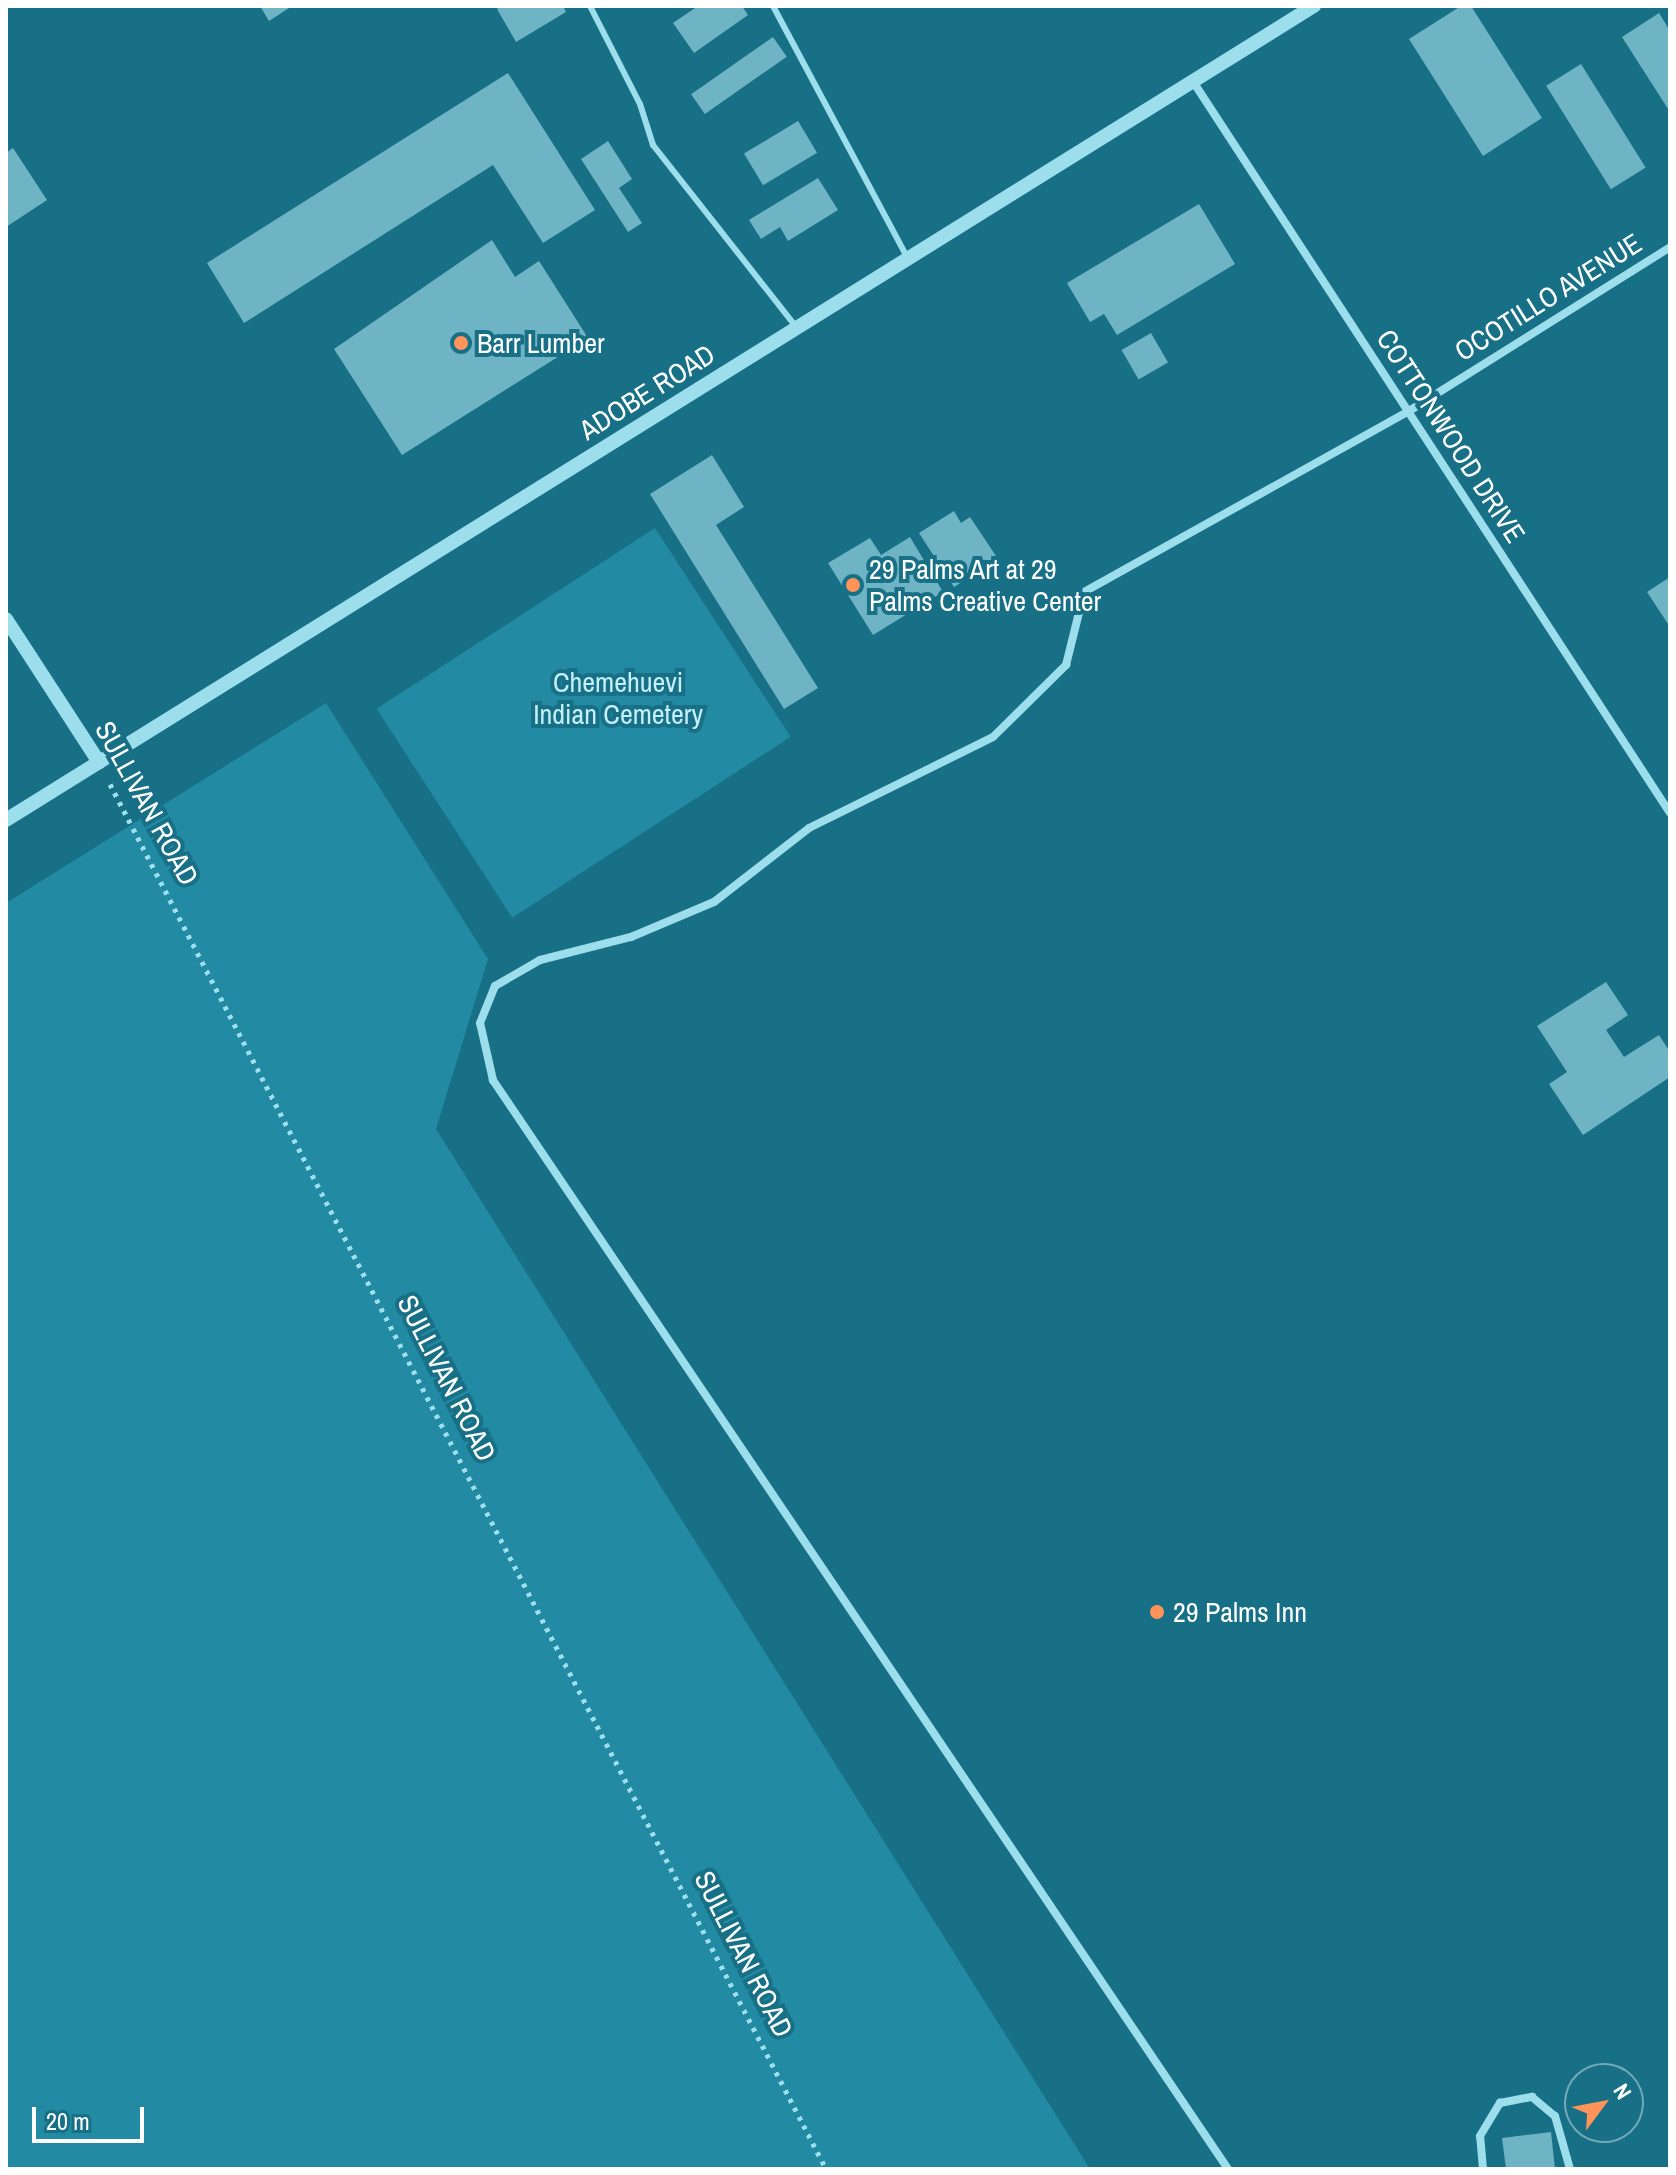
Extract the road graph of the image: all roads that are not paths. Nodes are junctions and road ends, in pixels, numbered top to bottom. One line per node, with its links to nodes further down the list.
1 (590, 6): 7 (lane)
2 (773, 6): 6 (lane)
3 (1314, 6): 4 (street, ADOBE ROAD)
4 (1194, 83): 6 (street, ADOBE ROAD); 8 (street, COTTONWOOD DRIVE)
5 (1670, 247): 8 (street, OCOTILLO AVENUE)
6 (908, 260): 7 (street, ADOBE ROAD)
7 (797, 329): 10 (street, ADOBE ROAD)
8 (1409, 411): 11 (street, COTTONWOOD DRIVE); 13 (street, OCOTILLO AVENUE)
9 (6, 619): 10 (street, SULLIVAN ROAD)
10 (99, 762): 12 (street, ADOBE ROAD)
11 (1670, 813)
12 (6, 820)
13 (1228, 2169)
14 (1483, 2169): 15 (street)
15 (1570, 2169)

